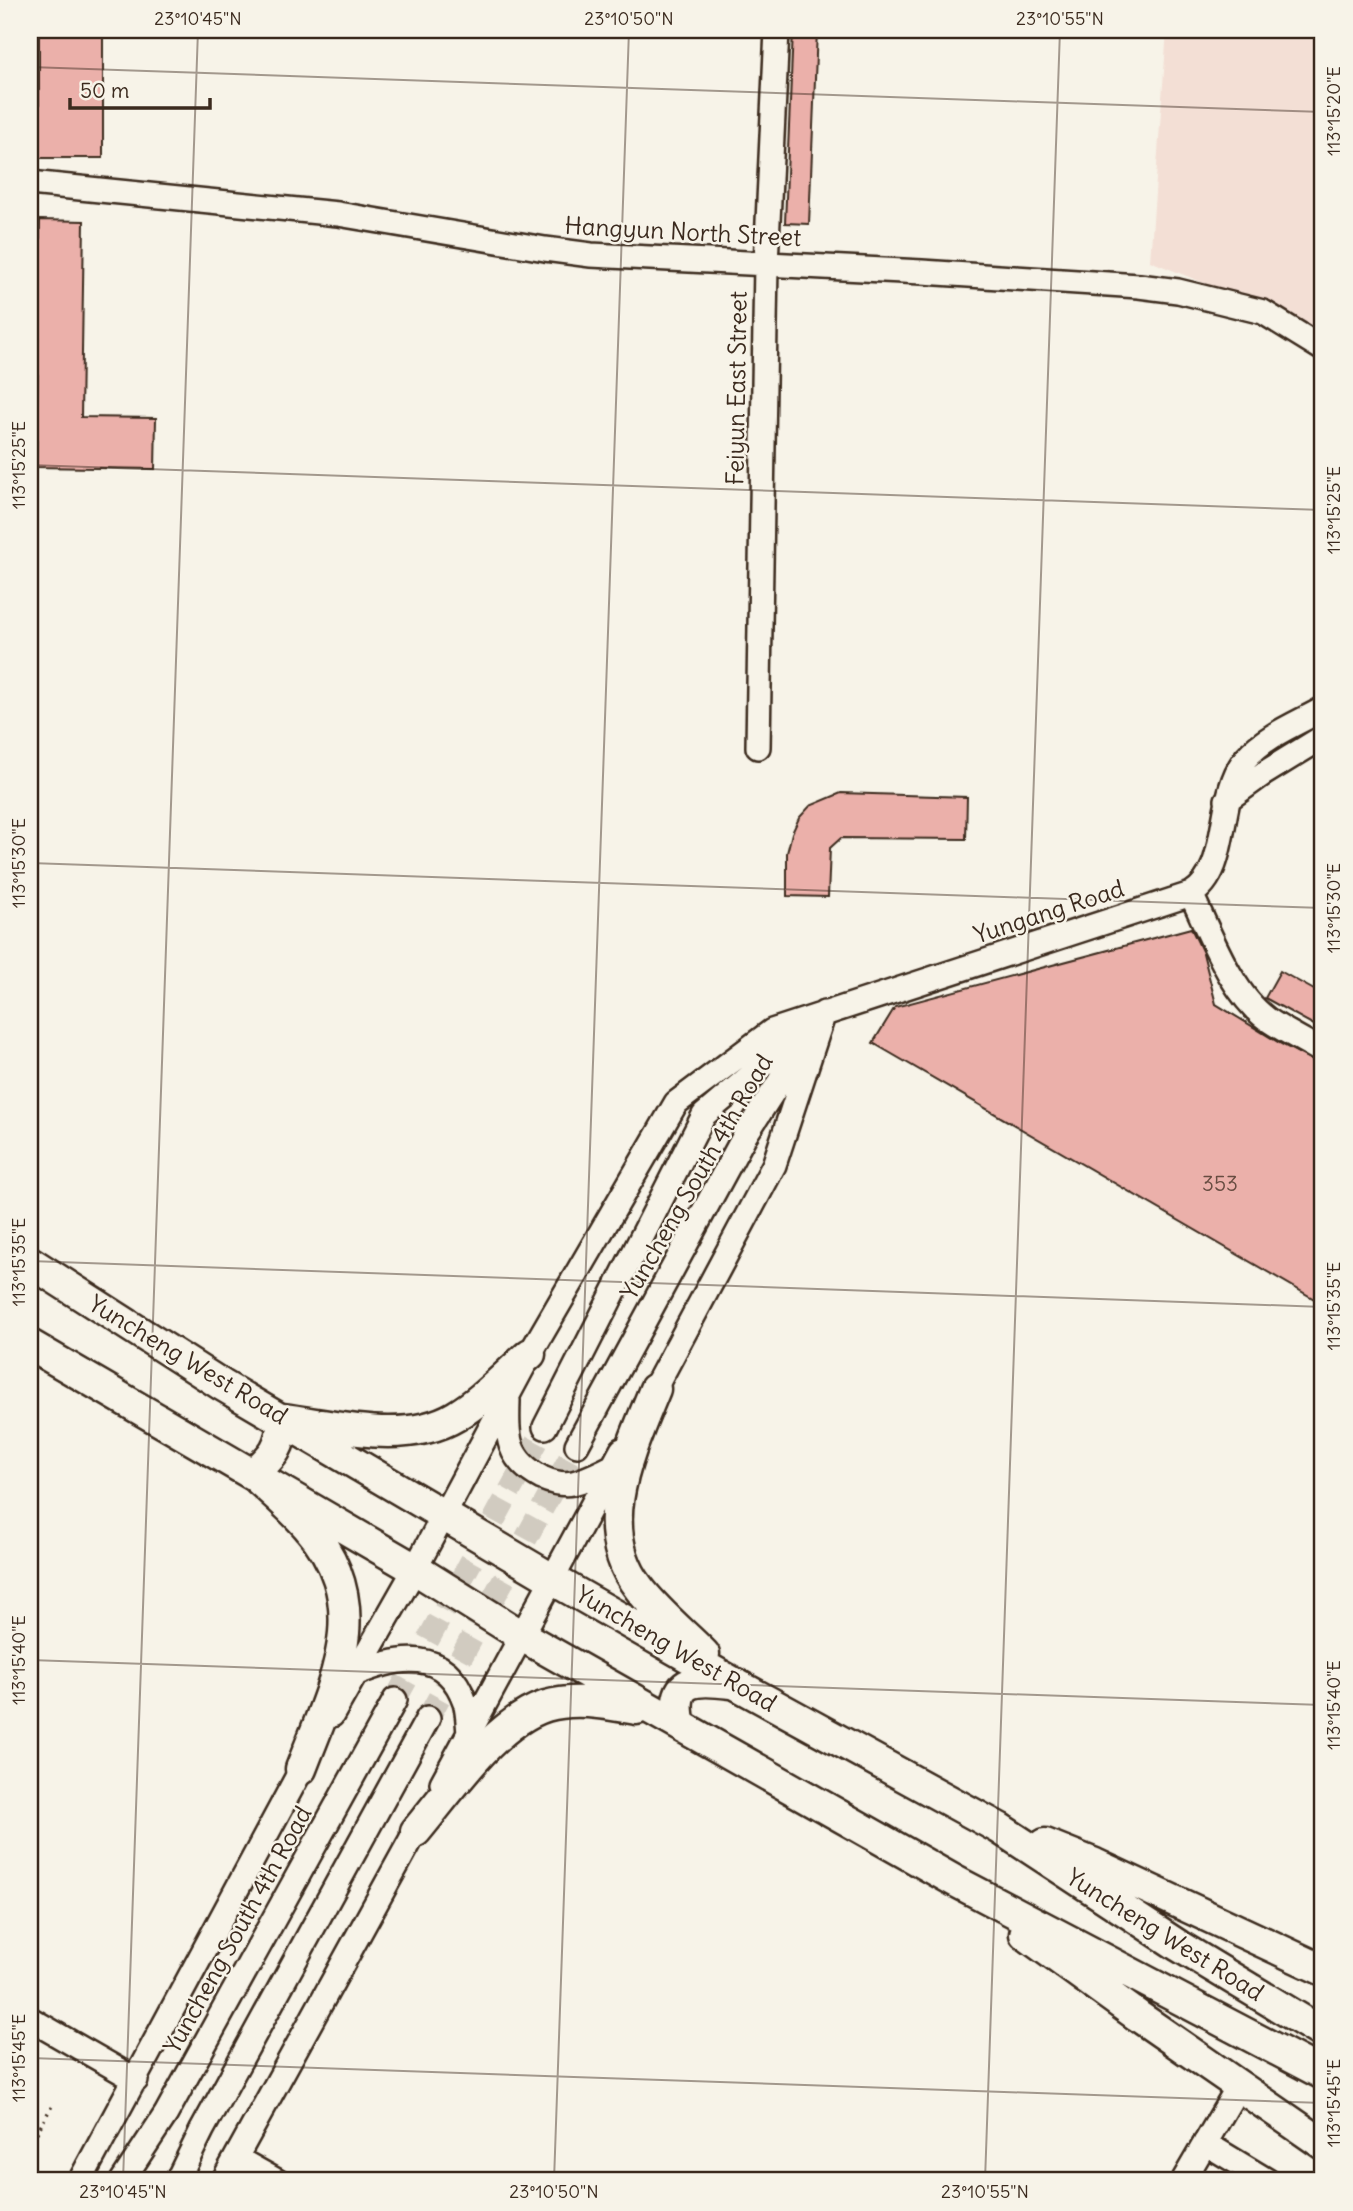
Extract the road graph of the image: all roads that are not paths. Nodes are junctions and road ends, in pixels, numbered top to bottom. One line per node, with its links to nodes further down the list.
1 (777, 30): 3 (street, Feiyun East Street)
2 (30, 183): 3 (street, Hangyun North Street)
3 (766, 264): 4 (street, Hangyun North Street); 7 (street, Feiyun East Street)
4 (1323, 349)
5 (1323, 709): 8 (street)
6 (1323, 737): 8 (street)
7 (758, 747)
8 (1227, 800): 9 (street)
9 (1191, 894): 10 (street, Yungang Road); 11 (street)
10 (824, 1013): 14 (street, Yungang Road); 15 (street); 18 (street, Yuncheng South 4th Road); 19 (street, Yuncheng South 4th Road)
11 (1323, 1052)
12 (30, 1262): 17 (main road, Yuncheng West Road)
13 (30, 1345): 21 (main road, Yuncheng West Road)
14 (530, 1354): 16 (street, Yungang Road); 17 (main road)
15 (655, 1389): 20 (street); 27 (main road)
16 (509, 1393): 20 (street); 22 (street, Yungang Road)
17 (283, 1419): 21 (main road); 22 (main road, Yuncheng West Road)
18 (545, 1427)
19 (577, 1445)
20 (614, 1466): 24 (street)
21 (253, 1474): 23 (main road, Yuncheng West Road); 32 (main road)
22 (445, 1516): 23 (street, Yungang Road); 24 (main road, Yuncheng West Road)
23 (415, 1569): 25 (main road, Yuncheng West Road); 26 (street, Yungang Road)
24 (552, 1579): 25 (street); 27 (main road, Yuncheng West Road)
25 (522, 1636): 30 (main road, Yuncheng West Road); 31 (street)
26 (355, 1674): 31 (street); 32 (street, Yungang Road)
27 (734, 1684): 30 (main road); 33 (main road, Yuncheng West Road)
28 (395, 1700): 46 (street, Yuncheng South 4th Road)
29 (428, 1718): 47 (street)
30 (680, 1725): 34 (main road); 35 (main road, Yuncheng West Road)
31 (469, 1734): 34 (street)
32 (301, 1769): 40 (street, Yungang Road)
33 (999, 1828): 36 (main road); 38 (main road, Yuncheng West Road)
34 (416, 1831): 44 (street)
35 (955, 1881): 39 (main road, Yuncheng West Road); 41 (main road)
36 (1323, 1970)
37 (30, 2019): 40 (street)
38 (1323, 2033)
39 (1323, 2074)
40 (136, 2080): 45 (street, Yungang Road)
41 (1238, 2087): 42 (street); 43 (main road)
42 (1205, 2143): 50 (street); 51 (street)
43 (1323, 2144)
44 (236, 2158): 48 (street); 49 (street)
45 (80, 2181)
46 (122, 2181)
47 (177, 2181)
48 (223, 2181)
49 (277, 2181)
50 (1183, 2181)
51 (1268, 2181)

